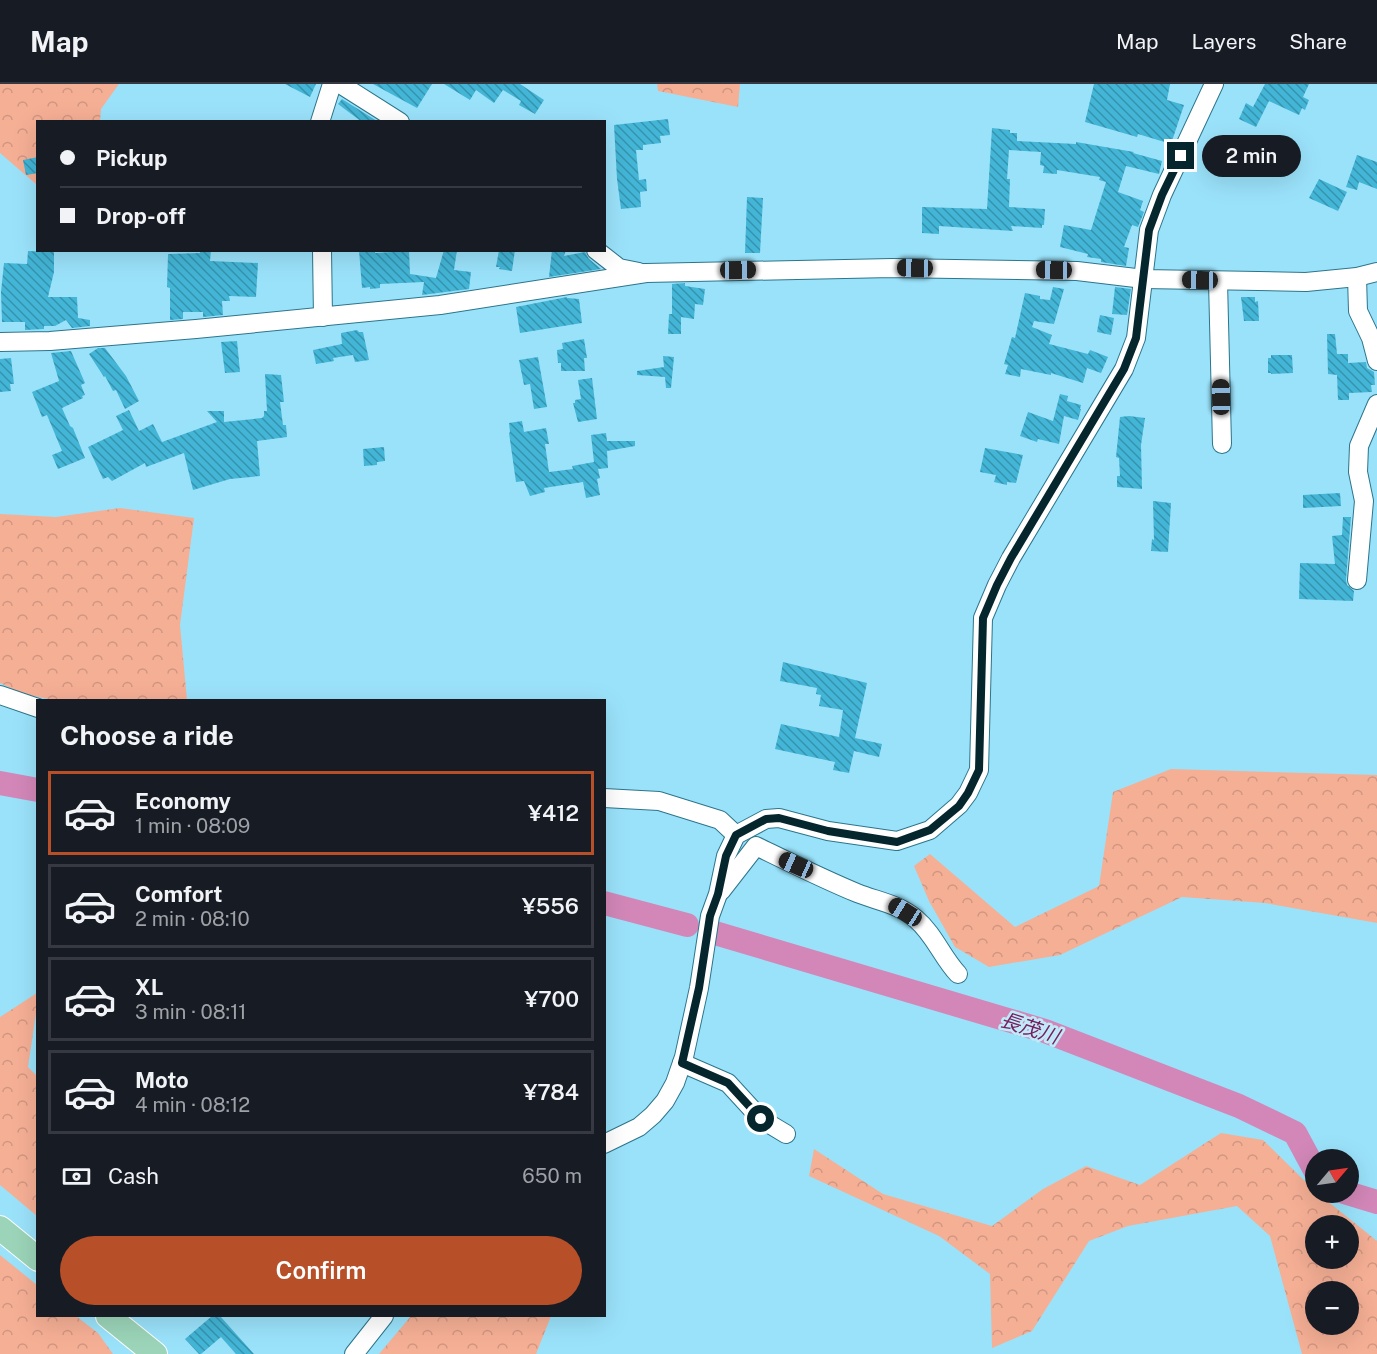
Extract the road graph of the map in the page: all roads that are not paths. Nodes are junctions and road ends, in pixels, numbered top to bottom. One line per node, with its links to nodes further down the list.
1 (332, 84): 4 (street)
2 (340, 84): 5 (street)
3 (1214, 84): 11 (street)
4 (321, 120)
5 (397, 120)
6 (322, 252): 13 (street)
7 (599, 252): 9 (street)
8 (1377, 272): 10 (street)
9 (646, 273): 11 (street); 13 (street)
10 (1357, 277): 12 (street); 15 (street)
11 (1144, 279): 12 (street); 22 (street)
12 (1218, 280): 17 (street)
13 (323, 317): 14 (street)
14 (0, 342)
15 (1377, 361)
16 (1377, 404): 18 (street)
17 (1222, 444)
18 (1357, 580)
19 (0, 695): 20 (street)
20 (36, 707)
21 (606, 798): 22 (street)
22 (736, 835): 23 (street)
23 (718, 894): 24 (street); 25 (street)
24 (958, 974)
25 (682, 1063): 26 (street); 27 (street)
26 (786, 1134)
27 (606, 1143)
28 (0, 1228): 29 (main road)
29 (36, 1257)
30 (109, 1317): 32 (main road)
31 (383, 1317): 33 (street)
32 (155, 1354)
33 (354, 1354)

